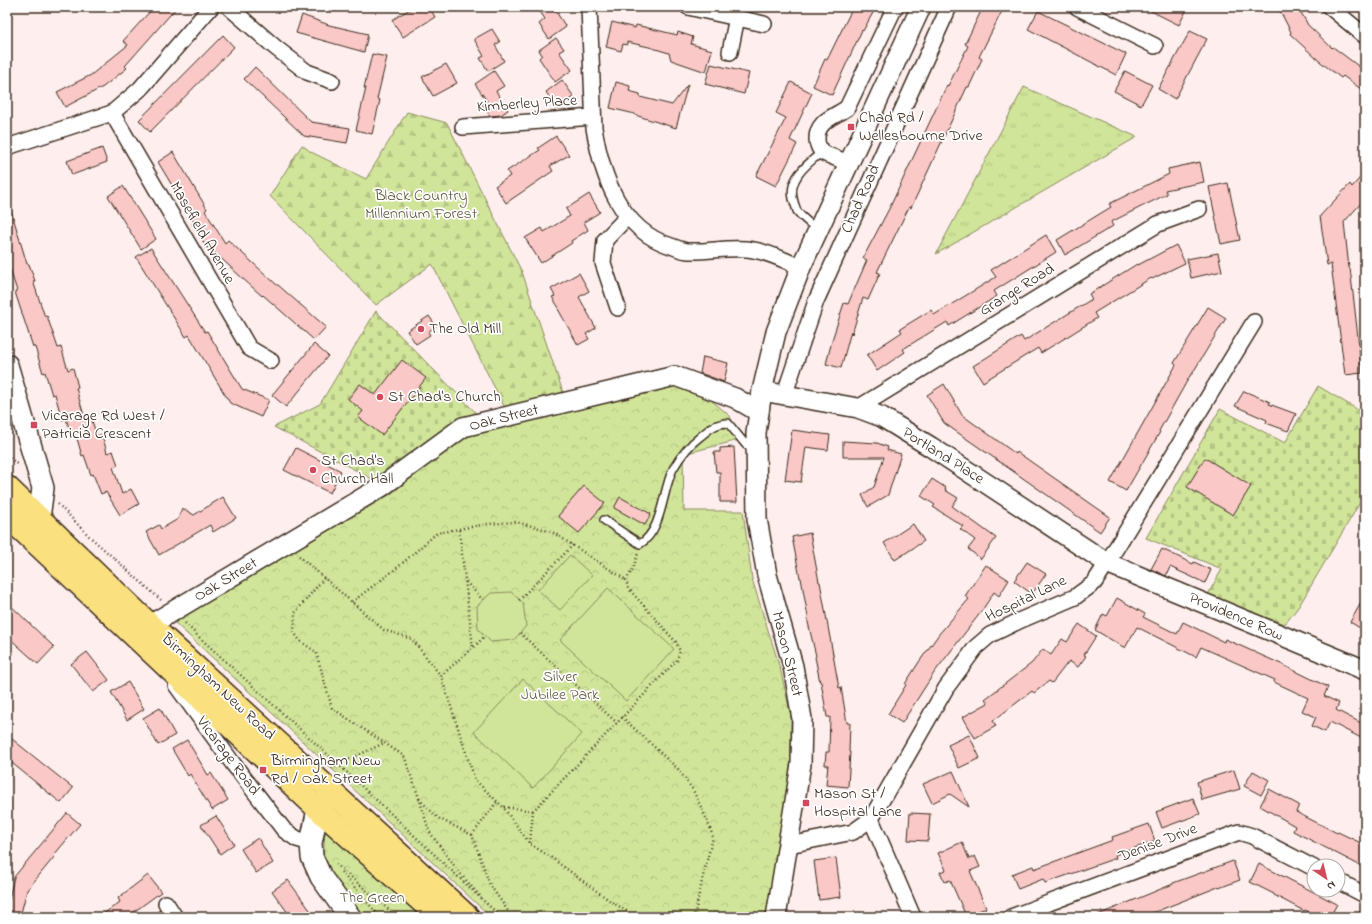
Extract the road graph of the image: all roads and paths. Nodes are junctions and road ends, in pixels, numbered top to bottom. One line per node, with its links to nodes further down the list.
1 (211, 7): 16 (street)
2 (229, 7): 15 (street)
3 (589, 7): 17 (street)
4 (688, 7): 10 (street)
5 (895, 7): 20 (street)
6 (921, 7): 21 (street, Chad Road)
7 (949, 7): 31 (street, Chad Road)
8 (1077, 7): 13 (street)
9 (1330, 7): 12 (street)
10 (737, 17): 11 (street); 14 (street)
11 (764, 24)
12 (1365, 36)
13 (1155, 46)
14 (730, 52)
15 (332, 82)
16 (112, 113): 19 (street); 28 (street, Masefield Avenue)
17 (593, 117): 18 (street, Kimberley Place); 23 (street)
18 (463, 127)
19 (7, 147)
20 (822, 152): 21 (street); 24 (lane)
21 (849, 163): 24 (street, Chad Road)
22 (1199, 209): 32 (street, Grange Road)
23 (628, 216): 25 (street); 26 (street)
24 (818, 231): 25 (street, Chad Road)
25 (801, 268): 30 (street, Chad Road)
26 (618, 308)
27 (1254, 322): 45 (street, Hospital Lane)
28 (271, 361)
29 (7, 365): 37 (main road)
30 (762, 391): 31 (street, Portland Place); 33 (street, Mason Street)
31 (784, 396): 32 (street, Portland Place)
32 (858, 408): 45 (street, Portland Place)
33 (759, 412): 34 (street, Mason Street); 42 (street, Oak Street)
34 (756, 446): 44 (lane); 75 (street, Mason Street)
35 (7, 487): 37 (highway, Birmingham New Road)
36 (7, 516): 41 (highway, Birmingham New Road)
37 (39, 518): 41 (main road); 53 (highway, Birmingham New Road)
38 (604, 520): 44 (lane)
39 (459, 529): 43 (path); 48 (path); 51 (path)
40 (89, 536): 52 (path)
41 (29, 537): 57 (highway, Birmingham New Road)
42 (286, 544): 46 (path); 52 (street, Oak Street)
43 (573, 544): 47 (path); 50 (path)
44 (640, 544): 47 (path)
45 (1107, 563): 58 (street, Providence Row); 71 (street, Hospital Lane)
46 (324, 578): 51 (path); 62 (path)
47 (626, 580): 60 (path)
48 (465, 582): 49 (path); 56 (path)
49 (484, 600)
50 (519, 600)
51 (352, 602): 59 (path)
52 (173, 611): 53 (street, Oak Street); 63 (path)
53 (150, 625): 64 (highway, Birmingham New Road)
54 (520, 633): 61 (path)
55 (485, 636): 56 (path)
56 (473, 647): 59 (path)
57 (155, 656): 69 (highway, Birmingham New Road); 73 (street, Vicarage Road)
58 (1365, 670)
59 (441, 676): 67 (path)
60 (622, 717): 61 (path); 89 (path)
61 (617, 723): 70 (path)
62 (384, 743): 63 (path); 66 (path)
63 (338, 764): 64 (path); 79 (path)
64 (314, 775): 65 (highway, Birmingham New Road)
65 (333, 793): 69 (main road); 85 (highway, Birmingham New Road)
66 (419, 798): 72 (path); 79 (path)
67 (497, 802): 68 (path); 72 (path)
68 (503, 807): 70 (path); 74 (path)
69 (318, 809): 73 (main road); 84 (highway, Birmingham New Road)
70 (533, 811): 74 (path)
71 (871, 819): 75 (street); 91 (street)
72 (472, 835): 87 (path)
73 (311, 843): 81 (main road)
74 (530, 844): 88 (path)
75 (789, 845): 90 (street, Mason Street)
76 (1306, 864): 92 (street, Denise Drive)
77 (1346, 885): 78 (street)
78 (1365, 895)
79 (492, 909): 86 (path)
80 (1365, 909): 93 (path)
81 (350, 917)
82 (380, 917): 83 (path)
83 (397, 917)
84 (439, 917)
85 (468, 917)
86 (500, 917)
87 (509, 917)
88 (632, 917)
89 (694, 917)
90 (776, 917)
91 (913, 917)
92 (1011, 917)
93 (1353, 917)

